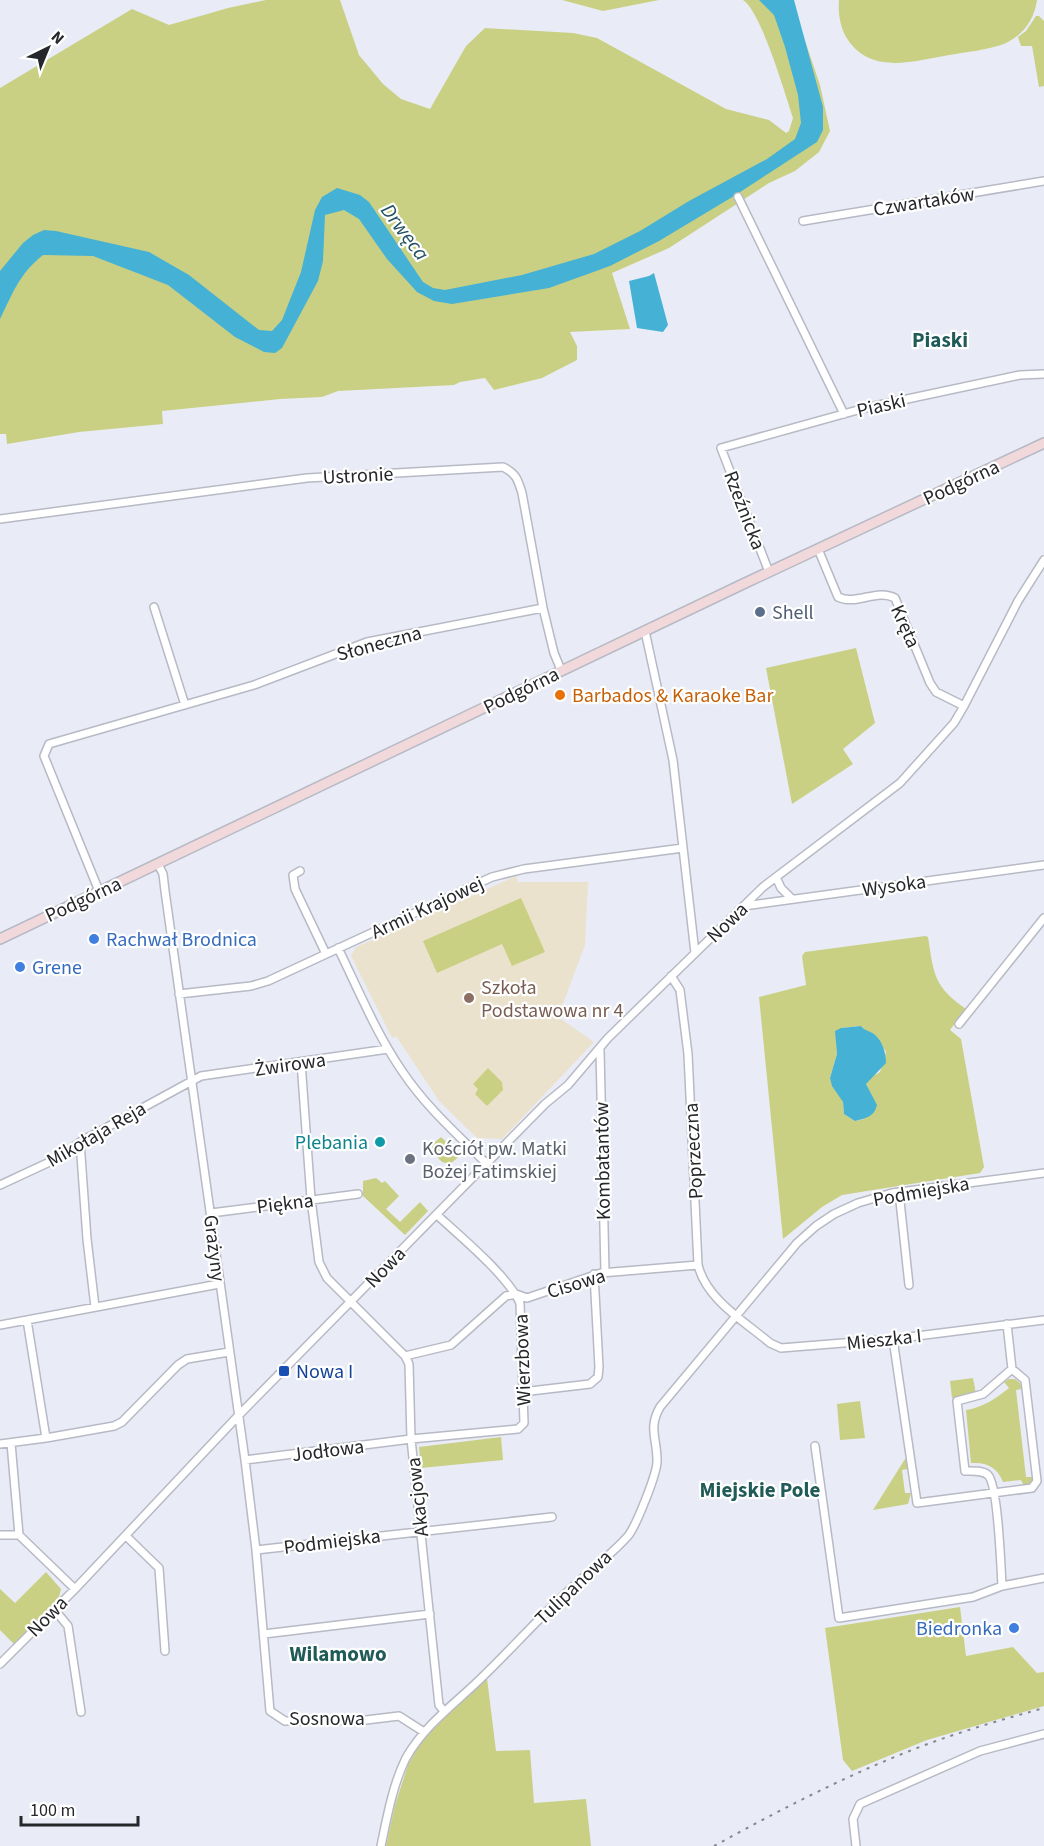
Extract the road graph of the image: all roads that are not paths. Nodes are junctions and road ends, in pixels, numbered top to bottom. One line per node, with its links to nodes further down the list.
1 (1044, 180): 3 (street, Czwartaków)
2 (738, 197): 5 (street)
3 (803, 221)
4 (1044, 374): 5 (street, Piaski)
5 (844, 414): 7 (street, Piaski)
6 (1044, 443): 9 (main road, Podgórna)
7 (721, 448): 11 (street, Rzeźnicka)
8 (0, 519): 13 (street, Ustronie)
9 (818, 549): 11 (main road, Podgórna); 17 (street, Kręta)
10 (1044, 560): 17 (street, Nowa)
11 (769, 572): 14 (main road, Podgórna)
12 (154, 608): 16 (street)
13 (543, 608): 15 (street, Ustronie); 16 (street, Słoneczna)
14 (645, 631): 15 (main road, Podgórna); 18 (street)
15 (561, 670): 19 (main road, Podgórna)
16 (185, 705): 23 (street, Słoneczna)
17 (964, 706): 22 (street, Nowa)
18 (683, 848): 28 (street, Armii Krajowej); 29 (street)
19 (158, 864): 23 (main road, Podgórna); 32 (street, Grażyny)
20 (1044, 865): 24 (street, Wysoka)
21 (300, 871): 30 (street)
22 (776, 877): 24 (street); 25 (street, Nowa)
23 (99, 891): 27 (main road, Podgórna)
24 (792, 899): 25 (street, Wysoka)
25 (744, 906): 29 (street, Nowa)
26 (1044, 918): 33 (street)
27 (0, 939)
28 (338, 948): 30 (street, Armii Krajowej); 34 (street)
29 (694, 953): 31 (street, Nowa)
30 (326, 954): 32 (street, Armii Krajowej)
31 (671, 976): 35 (street, Nowa); 47 (street, Poprzeczna)
32 (179, 993): 37 (street, Grażyny)
33 (959, 1024)
34 (388, 1049): 36 (street, Żwirowa); 39 (street)
35 (600, 1049): 39 (street, Nowa); 48 (street, Kombatantów)
36 (301, 1062): 37 (street, Żwirowa); 44 (street)
37 (192, 1081): 38 (street, Mikołaja Reja); 45 (street, Grażyny)
38 (80, 1142): 41 (street, Mikołaja Reja); 54 (street)
39 (487, 1164): 46 (street, Nowa)
40 (1044, 1173): 42 (street, Podmiejska)
41 (0, 1185)
42 (899, 1192): 51 (street); 55 (street, Podmiejska)
43 (358, 1194): 44 (street, Piękna)
44 (311, 1199): 45 (street, Piękna); 53 (street)
45 (211, 1213): 50 (street, Grażyny)
46 (437, 1215): 52 (street, Wierzbowa); 53 (street, Nowa)
47 (698, 1265): 48 (street, Cisowa); 55 (street, Poprzeczna)
48 (605, 1272): 49 (street, Cisowa)
49 (594, 1274): 52 (street, Cisowa); 64 (street)
50 (219, 1284): 54 (street); 61 (street, Grażyny)
51 (909, 1285)
52 (516, 1294): 62 (street, Cisowa); 64 (street, Wierzbowa)
53 (352, 1302): 62 (street); 65 (street, Nowa)
54 (95, 1307): 56 (street)
55 (735, 1314): 60 (street, Mieszka I); 87 (street, Tulipanowa)
56 (27, 1320): 59 (street); 66 (street)
57 (1044, 1320): 58 (street, Mieszka I)
58 (1007, 1324): 60 (street, Mieszka I); 63 (street)
59 (0, 1325)
60 (893, 1339): 72 (street)
61 (229, 1352): 65 (street, Grażyny); 66 (street)
62 (405, 1356): 67 (street, Akacjowa)
63 (1012, 1369): 72 (street); 72 (street)
64 (522, 1392): 67 (street, Wierzbowa)
65 (238, 1416): 71 (street, Grażyny); 77 (street, Nowa)
66 (46, 1438): 68 (street)
67 (411, 1439): 71 (street, Jodłowa); 74 (street, Akacjowa)
68 (11, 1443): 69 (street); 76 (street)
69 (0, 1444)
70 (815, 1446): 80 (street)
71 (245, 1460): 78 (street, Grażyny)
72 (993, 1493): 80 (street)
73 (552, 1517): 74 (street, Podmiejska)
74 (420, 1531): 78 (street, Podmiejska); 83 (street, Akacjowa)
75 (0, 1535): 76 (street)
76 (19, 1535): 81 (street)
77 (126, 1536): 81 (street, Nowa); 85 (street)
78 (256, 1550): 84 (street, Grażyny)
79 (1044, 1578): 80 (street)
80 (1002, 1586)
81 (75, 1588): 82 (street, Nowa)
82 (54, 1609): 86 (street, Nowa); 88 (street)
83 (430, 1614): 84 (street); 87 (street, Akacjowa)
84 (264, 1634): 89 (street, Sosnowa)
85 (165, 1651)
86 (0, 1664)
87 (444, 1711): 89 (street, Tulipanowa)
88 (81, 1712)
89 (424, 1732): 91 (street, Tulipanowa)
90 (1044, 1734): 92 (street)
91 (381, 1846)
92 (856, 1846)

